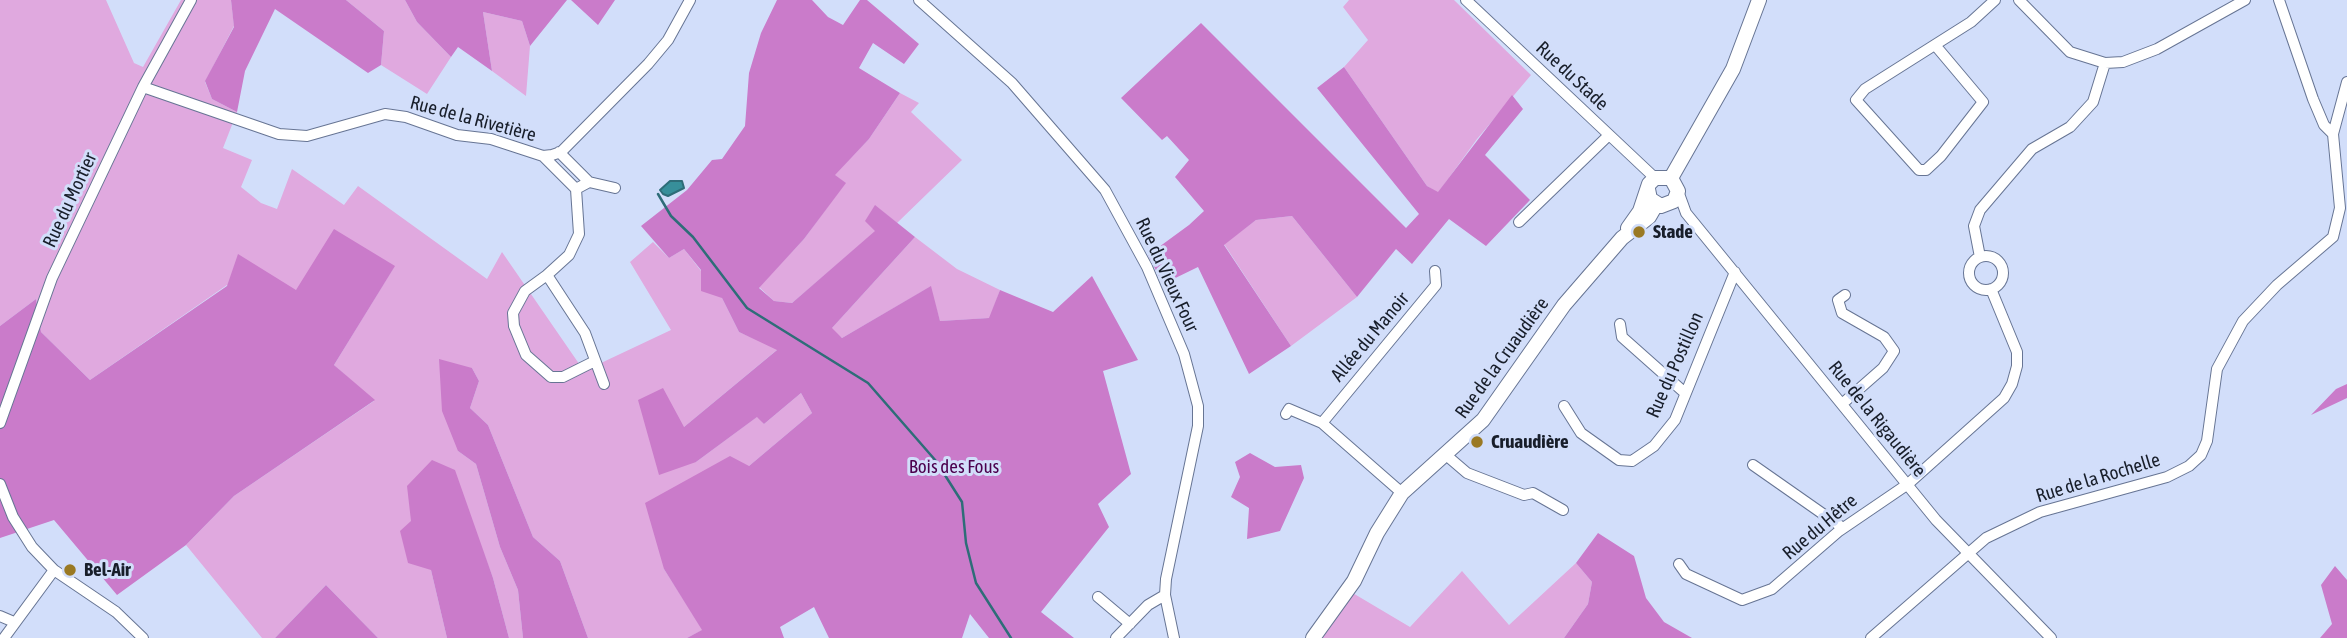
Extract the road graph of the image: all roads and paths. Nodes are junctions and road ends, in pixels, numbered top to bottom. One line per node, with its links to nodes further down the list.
1 (191, 0): 13 (street, Rue du Mortier)
2 (690, 0): 16 (street, Rue de la Rivetière)
3 (919, 0): 53 (street, Rue du Vieux Four)
4 (1466, 0): 15 (street, Rue du Stade)
5 (1759, 0): 21 (main road, Rue de la Cruaudière)
6 (1995, 0): 10 (street)
7 (2019, 0): 11 (street)
8 (2245, 0): 11 (street)
9 (2279, 0): 14 (street)
10 (1935, 45): 10 (street)
11 (2105, 63): 28 (street)
12 (2347, 82): 14 (street)
13 (143, 87): 17 (street, Rue de la Rivetière); 41 (street, Rue du Mortier)
14 (2333, 134): 18 (street)
15 (1609, 135): 20 (street, Rue du Stade); 26 (street)
16 (559, 152): 17 (street, Rue de la Rivetière); 19 (street)
17 (543, 156): 23 (street)
18 (2342, 180): 50 (street, Rue de la Rochelle)
19 (589, 182): 22 (street); 23 (street)
20 (1651, 184): 21 (main road); 24 (main road); 27 (main road)
21 (1674, 185): 24 (main road, Rue de la Cruaudière); 25 (street, Rue de la Rigaudière)
22 (615, 188)
23 (576, 189): 31 (street)
24 (1663, 205): 25 (street, Rue de la Rigaudière); 27 (main road, Rue de la Cruaudière)
25 (1686, 213): 30 (street, Rue de la Rigaudière)
26 (1519, 222)
27 (1622, 239): 43 (main road, Rue de la Cruaudière)
28 (1980, 257): 32 (street); 32 (street)
29 (1435, 271): 42 (street, Allée du Manoir)
30 (1735, 272): 37 (street, Rue du Postillon); 38 (street, Rue de la Rigaudière)
31 (547, 275): 35 (street); 35 (street)
32 (1991, 289): 46 (street, Rue du Hêtre)
33 (1845, 295): 38 (street)
34 (1620, 324): 37 (street)
35 (596, 361): 36 (street)
36 (604, 384)
37 (1685, 393): 39 (street, Rue du Postillon)
38 (1842, 404): 46 (street, Rue de la Rigaudière)
39 (1564, 406)
40 (1286, 414): 42 (street)
41 (0, 423)
42 (1322, 423): 47 (street)
43 (1446, 455): 47 (main road, Rue de la Cruaudière); 48 (street)
44 (1753, 465): 49 (street)
45 (0, 484): 52 (street)
46 (1908, 484): 49 (street, Rue du Hêtre); 50 (street, Rue de la Rigaudière)
47 (1402, 492): 62 (main road, Rue de la Cruaudière)
48 (1563, 510)
49 (1843, 528): 51 (street, Rue du Hêtre)
50 (1965, 553): 63 (street, Rue de la Rochelle); 64 (street, Rue de la Rigaudière)
51 (1679, 564)
52 (54, 570): 56 (street); 59 (street)
53 (1165, 595): 57 (street); 61 (street, Rue du Vieux Four)
54 (1098, 597): 57 (street)
55 (0, 616): 56 (street)
56 (14, 622): 58 (street)
57 (1130, 624): 60 (street)
58 (4, 638)
59 (143, 638)
60 (1116, 638)
61 (1174, 638)
62 (1313, 638)
63 (1871, 638)
64 (2051, 638)

